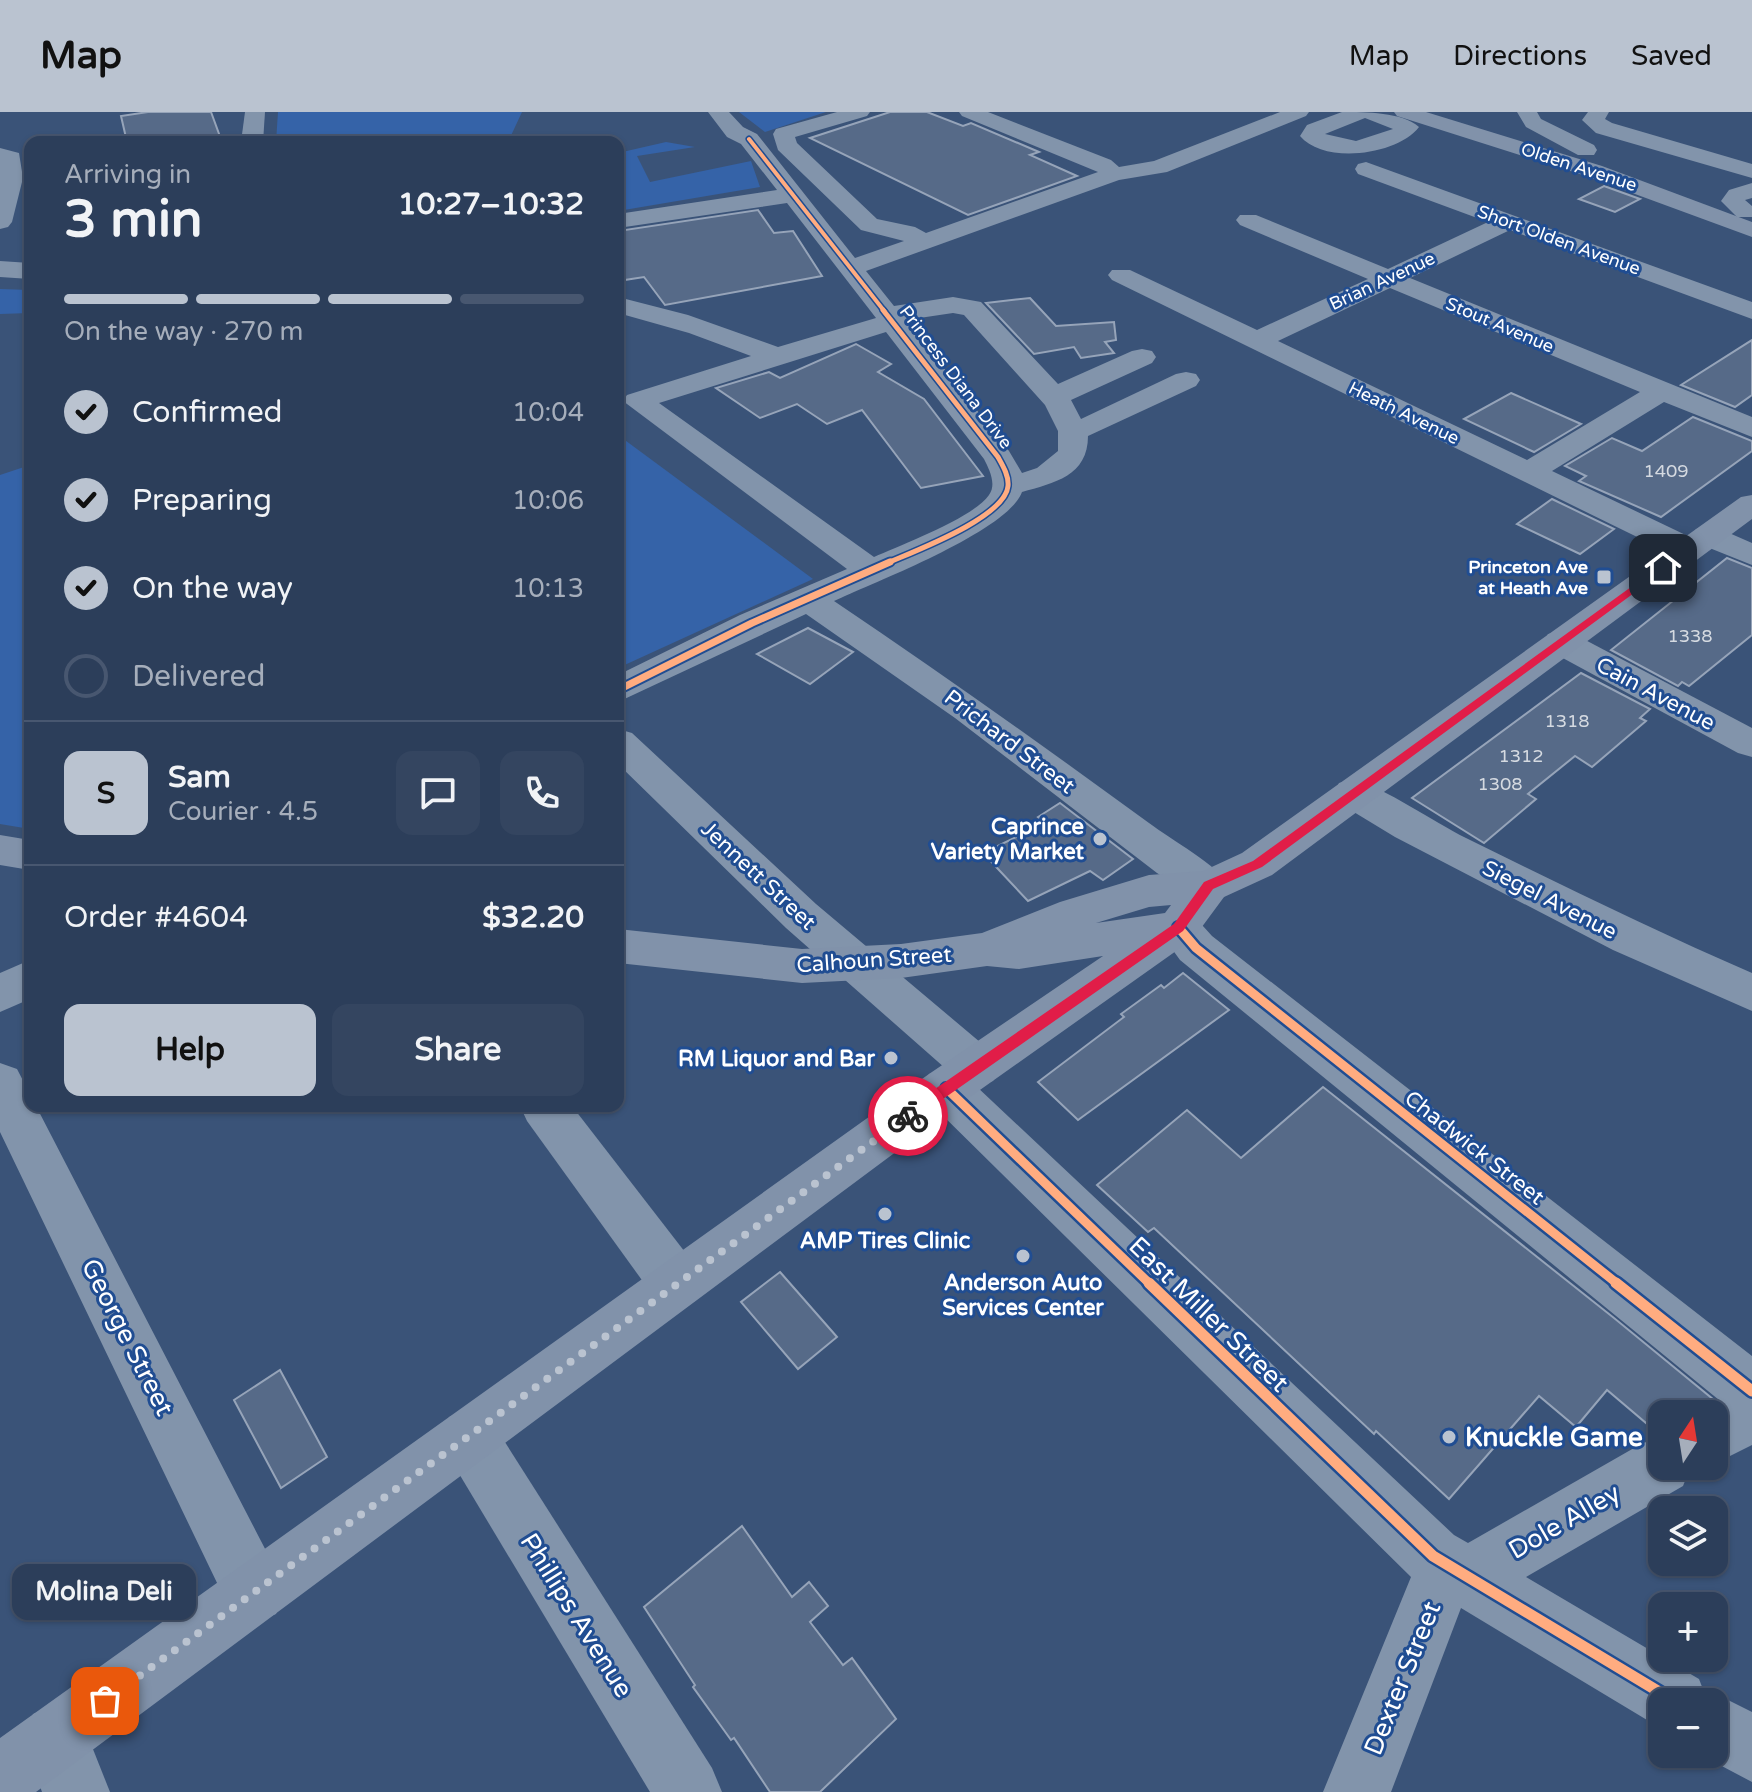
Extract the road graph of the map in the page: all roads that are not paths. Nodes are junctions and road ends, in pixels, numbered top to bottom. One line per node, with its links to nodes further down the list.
1 (255, 112): 13 (street)
2 (718, 112): 20 (street, Princess Diana Drive)
3 (860, 112): 26 (street)
4 (969, 112): 12 (street)
5 (1299, 112): 17 (street)
6 (1361, 112): 7 (street)
7 (1368, 112)
8 (1404, 112): 11 (main road, Olden Avenue)
9 (1599, 112): 16 (street)
10 (1040, 121): 12 (street)
11 (1515, 125): 18 (main road, Olden Avenue); 18 (main road, Olden Avenue)
12 (1016, 131): 17 (street)
13 (253, 136)
14 (0, 155): 19 (street)
15 (1366, 169): 25 (street, Short Olden Avenue)
16 (1752, 171)
17 (1115, 174): 26 (street)
18 (1668, 189): 21 (main road, Olden Avenue)
19 (19, 192): 24 (street)
20 (793, 195): 22 (street); 27 (street, Princess Diana Drive)
21 (1750, 212)
22 (624, 220)
23 (1248, 220): 31 (street, Stout Avenue)
24 (0, 222)
25 (1508, 222): 31 (street, Brian Avenue); 33 (street, Short Olden Avenue)
26 (924, 242): 27 (street)
27 (851, 268): 34 (street, Princess Diana Drive)
28 (0, 269): 29 (street)
29 (24, 271)
30 (1121, 275): 35 (street, Heath Avenue)
31 (1389, 278): 35 (street, Brian Avenue); 39 (street, Stout Avenue)
32 (624, 307): 36 (street)
33 (1752, 311)
34 (892, 318): 36 (street); 40 (street); 46 (street, Princess Diana Drive)
35 (1256, 341): 45 (street, Heath Avenue)
36 (776, 356): 50 (street)
37 (1142, 357): 40 (street)
38 (1186, 380): 44 (street)
39 (1661, 392): 42 (street, Stout Avenue); 45 (street)
40 (1053, 397): 44 (street)
41 (1752, 404): 42 (street)
42 (1724, 417): 43 (street, Stout Avenue)
43 (1752, 428)
44 (1073, 431): 46 (street)
45 (1527, 473): 48 (street, Heath Avenue)
46 (1008, 486): 50 (street)
47 (1752, 504): 48 (main road)
48 (1698, 542): 49 (street, Heath Avenue); 52 (main road)
49 (1752, 555)
50 (858, 578): 51 (street)
51 (809, 600): 53 (street); 59 (street, Prichard Street)
52 (1561, 642): 54 (street, Cain Avenue); 56 (main road)
53 (624, 687)
54 (1752, 744)
55 (624, 748): 61 (street, Jennett Street)
56 (1353, 793): 59 (main road); 63 (street, Siegel Avenue)
57 (0, 850): 58 (main road)
58 (24, 854)
59 (1194, 906): 61 (main road, Calhoun Street); 65 (main road); 69 (street, Chadwick Street)
60 (624, 947): 61 (main road, Calhoun Street)
61 (855, 964): 65 (street, Jennett Street)
62 (24, 981): 64 (street)
63 (1752, 993)
64 (0, 994)
65 (961, 1078): 68 (main road); 74 (street, East Miller Street)
66 (0, 1083): 75 (street, George Street)
67 (548, 1112): 68 (street)
68 (676, 1283): 72 (main road)
69 (1752, 1391)
70 (1752, 1413): 71 (street)
71 (1728, 1427)
72 (469, 1437): 75 (main road); 82 (street, Phillips Avenue)
73 (1648, 1472): 74 (street, Dole Alley)
74 (1457, 1571): 76 (street, East Miller Street); 81 (street, Dexter Street)
75 (254, 1592): 79 (main road)
76 (1653, 1688)
77 (1728, 1734): 78 (street)
78 (1752, 1749)
79 (66, 1765): 80 (main road)
80 (0, 1778)
81 (1365, 1788)
82 (688, 1792)

